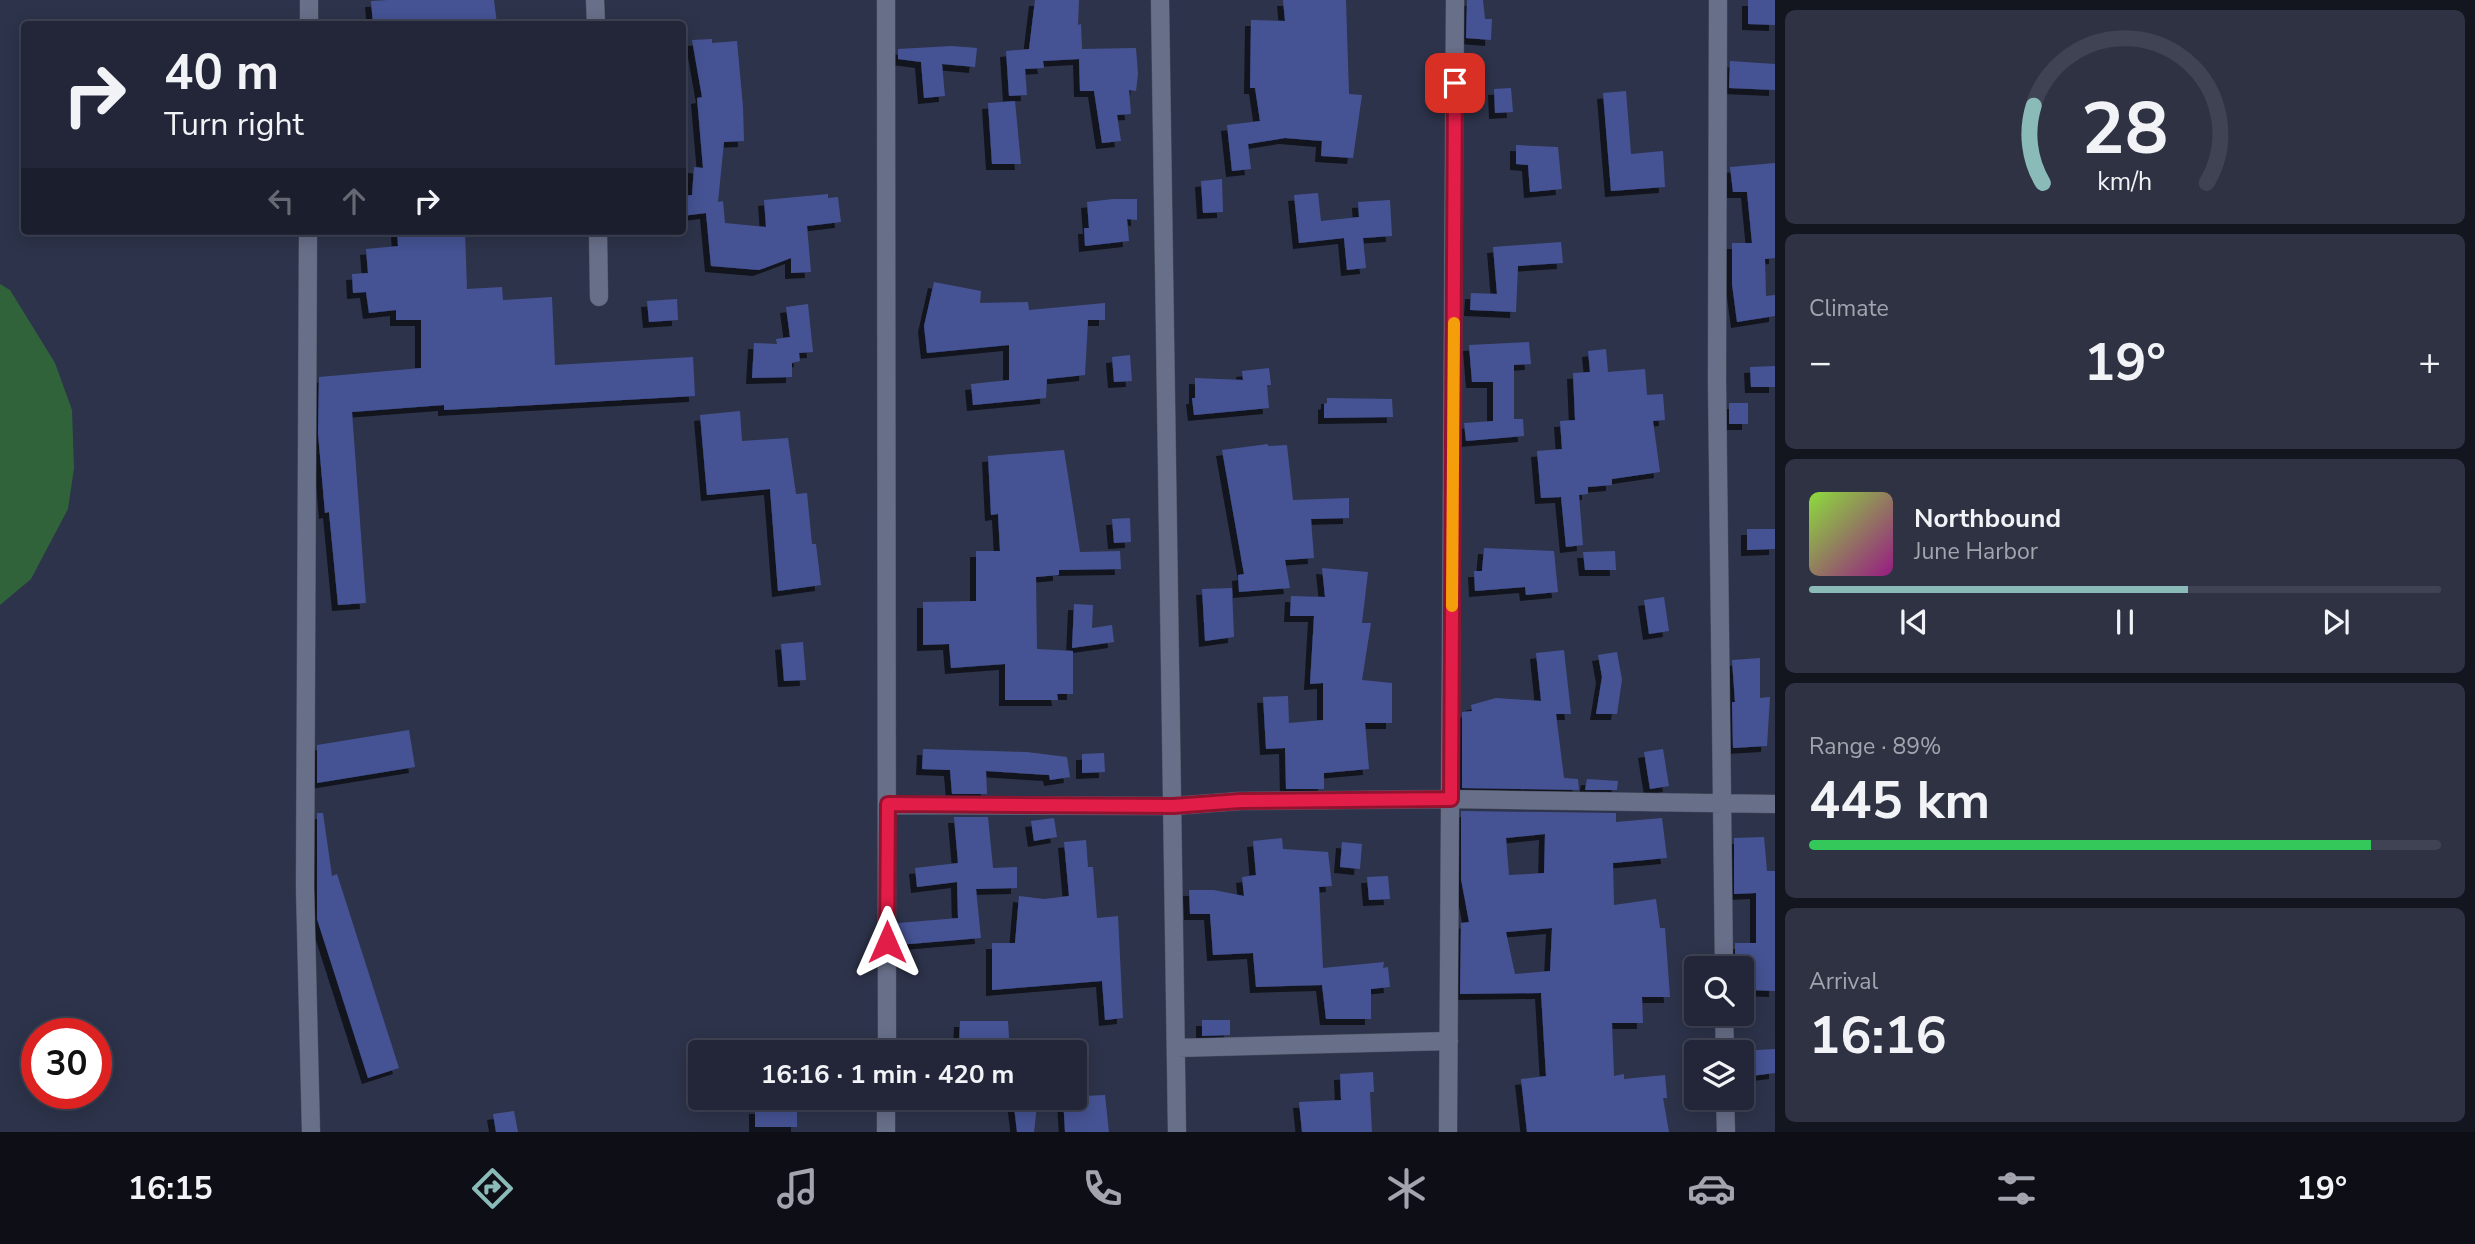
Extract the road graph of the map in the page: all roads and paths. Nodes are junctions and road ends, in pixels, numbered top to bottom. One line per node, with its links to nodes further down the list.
1 (309, 0): 7 (street)
2 (595, 0): 8 (street)
3 (886, 0): 13 (street)
4 (1160, 0): 16 (street)
5 (1455, 0): 12 (street)
6 (1718, 0): 14 (street)
7 (309, 21)
8 (596, 21)
9 (308, 235): 23 (street)
10 (598, 235): 11 (street)
11 (599, 298)
12 (1451, 799): 14 (street); 16 (street); 19 (street)
13 (888, 804): 16 (street); 18 (street)
14 (1722, 804): 15 (street); 17 (street)
15 (1775, 804)
16 (1173, 806): 20 (street)
17 (1724, 956)
18 (887, 1040)
19 (1449, 1041): 20 (street); 26 (street)
20 (1176, 1048): 25 (street)
21 (886, 1110): 24 (street)
22 (1725, 1110): 27 (street)
23 (311, 1132)
24 (886, 1132)
25 (1177, 1132)
26 (1448, 1132)
27 (1726, 1132)

